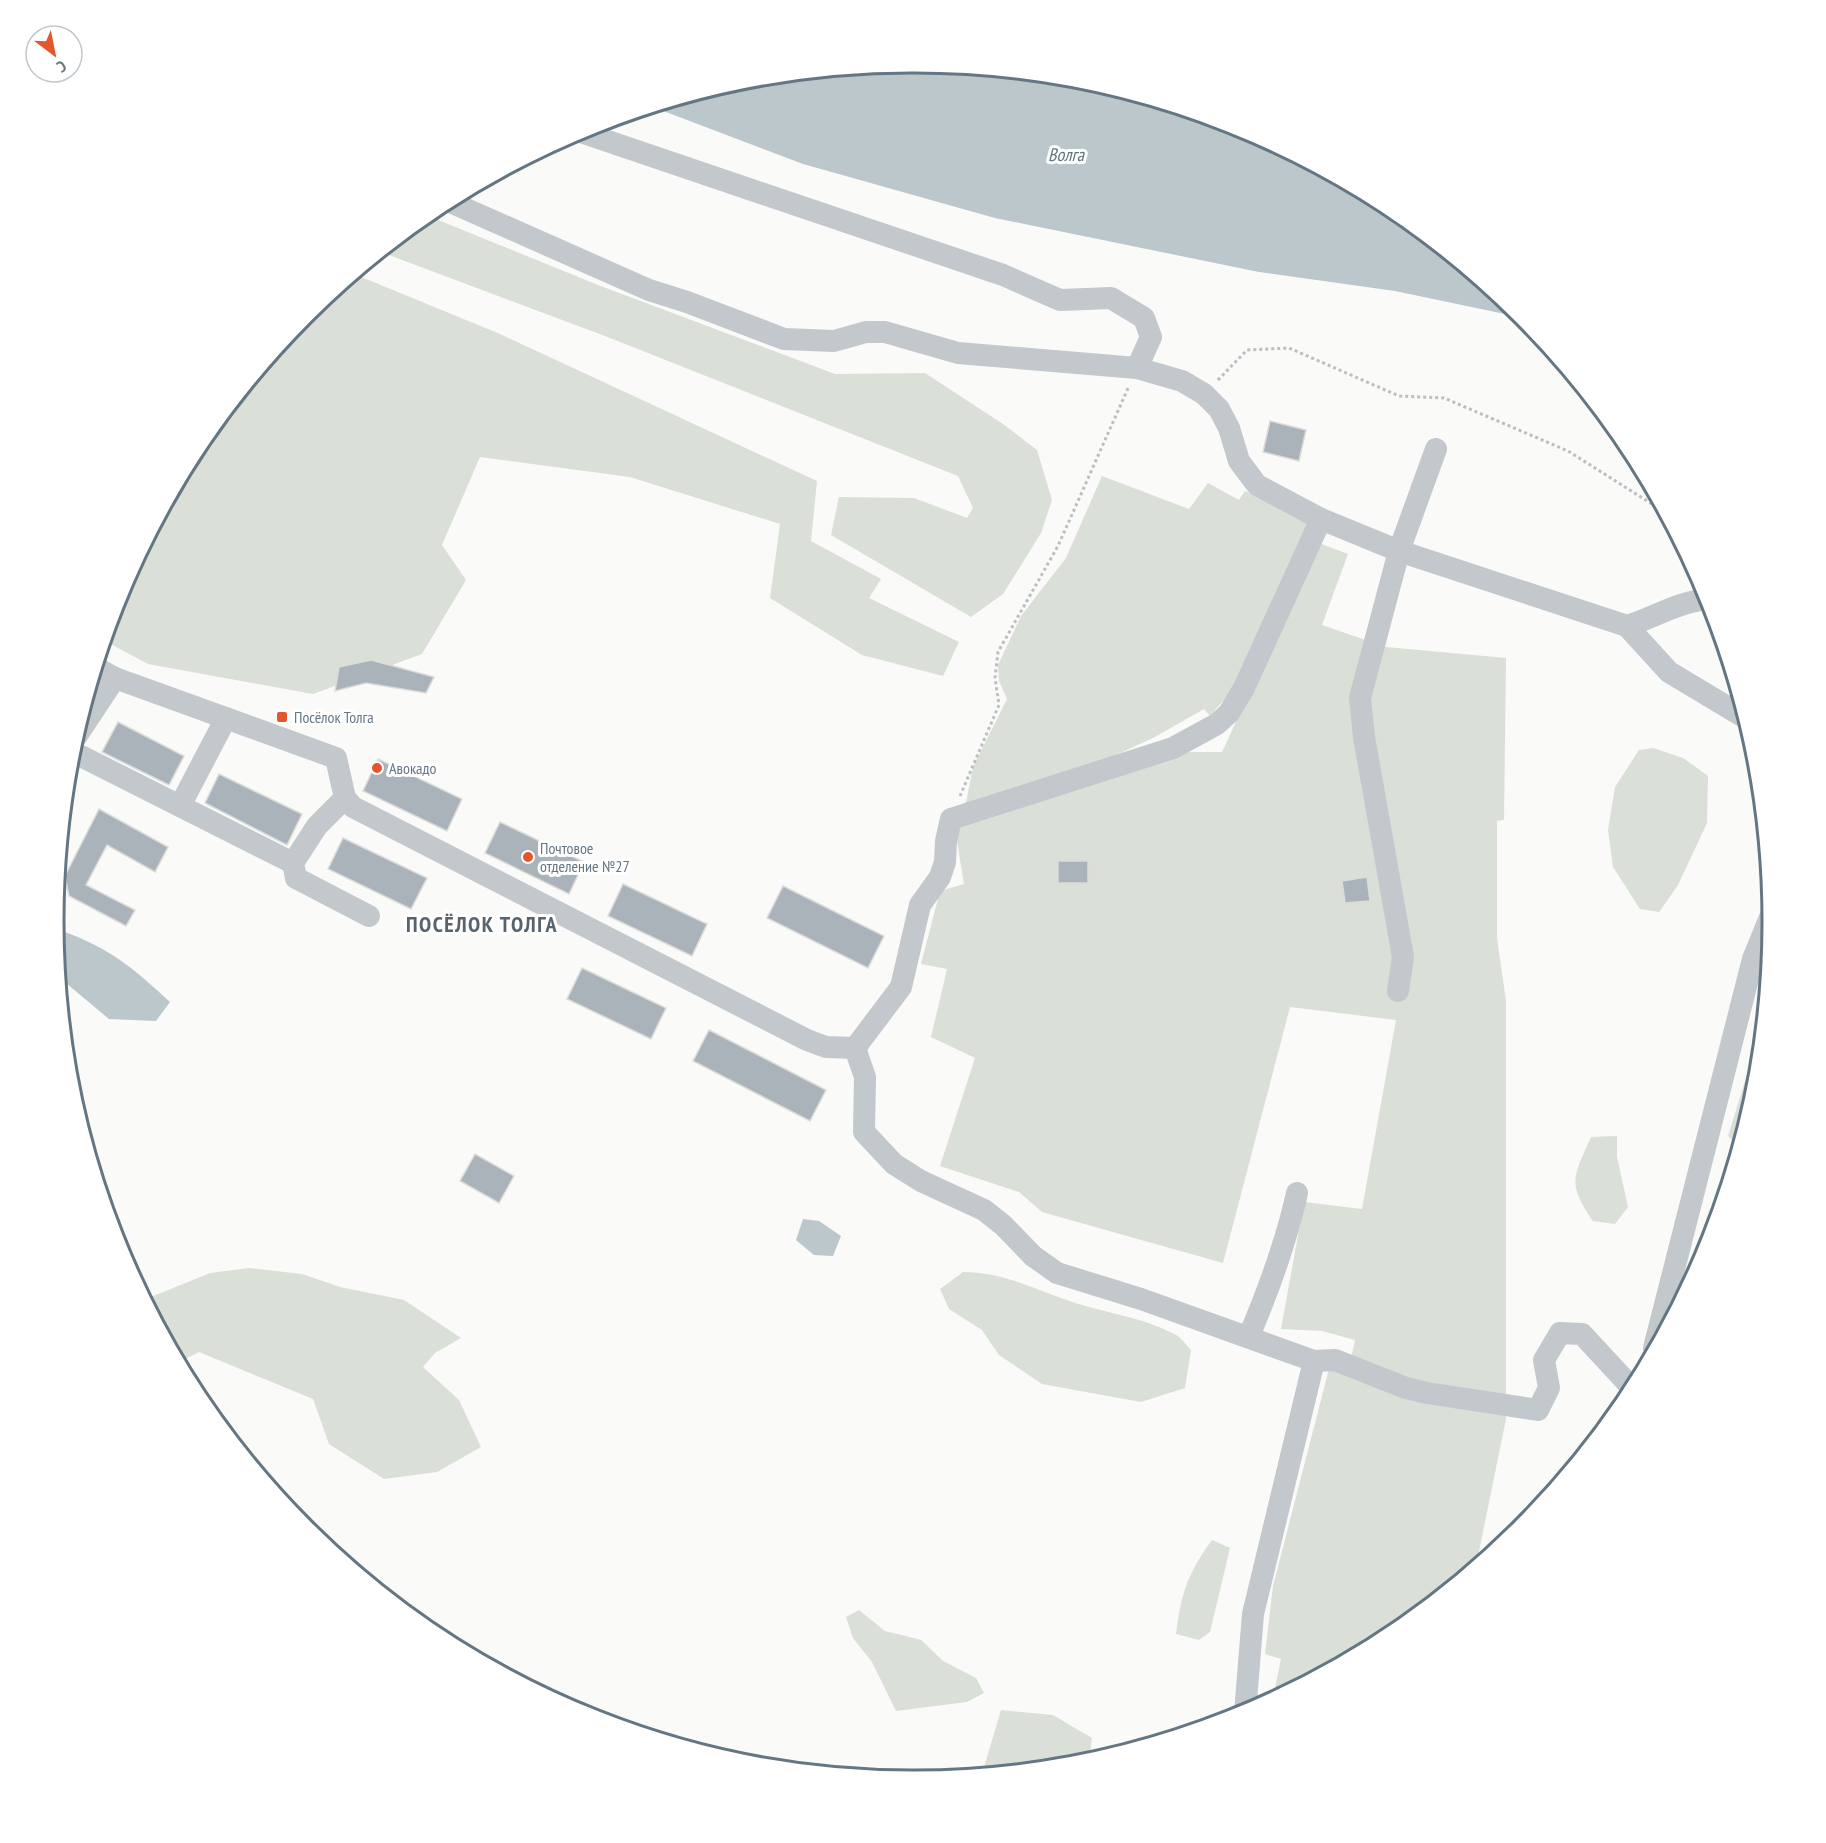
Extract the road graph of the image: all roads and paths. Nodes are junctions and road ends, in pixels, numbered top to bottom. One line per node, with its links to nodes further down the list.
1 (593, 136): 3 (street)
2 (459, 206): 3 (street)
3 (1137, 368): 4 (street); 18 (path)
4 (1204, 394): 6 (path); 7 (street)
5 (1436, 449): 8 (street)
6 (1652, 504)
7 (1321, 519): 8 (street); 18 (street)
8 (1399, 551): 10 (street); 22 (street)
9 (1698, 600): 10 (street)
10 (1627, 626): 13 (street)
11 (106, 673): 12 (street); 14 (street)
12 (95, 697)
13 (1735, 712)
14 (226, 718): 16 (street); 17 (street)
15 (81, 756): 17 (street)
16 (345, 798): 19 (street); 23 (street)
17 (180, 806): 19 (street)
18 (951, 819): 23 (street)
19 (293, 863): 20 (street)
20 (369, 916)
21 (1761, 938): 25 (street)
22 (1398, 992)
23 (855, 1048): 26 (street)
24 (1297, 1193): 26 (street)
25 (1661, 1322)
26 (1249, 1336): 27 (street)
27 (1314, 1361): 28 (street); 29 (street)
28 (1626, 1382)
29 (1246, 1701)

